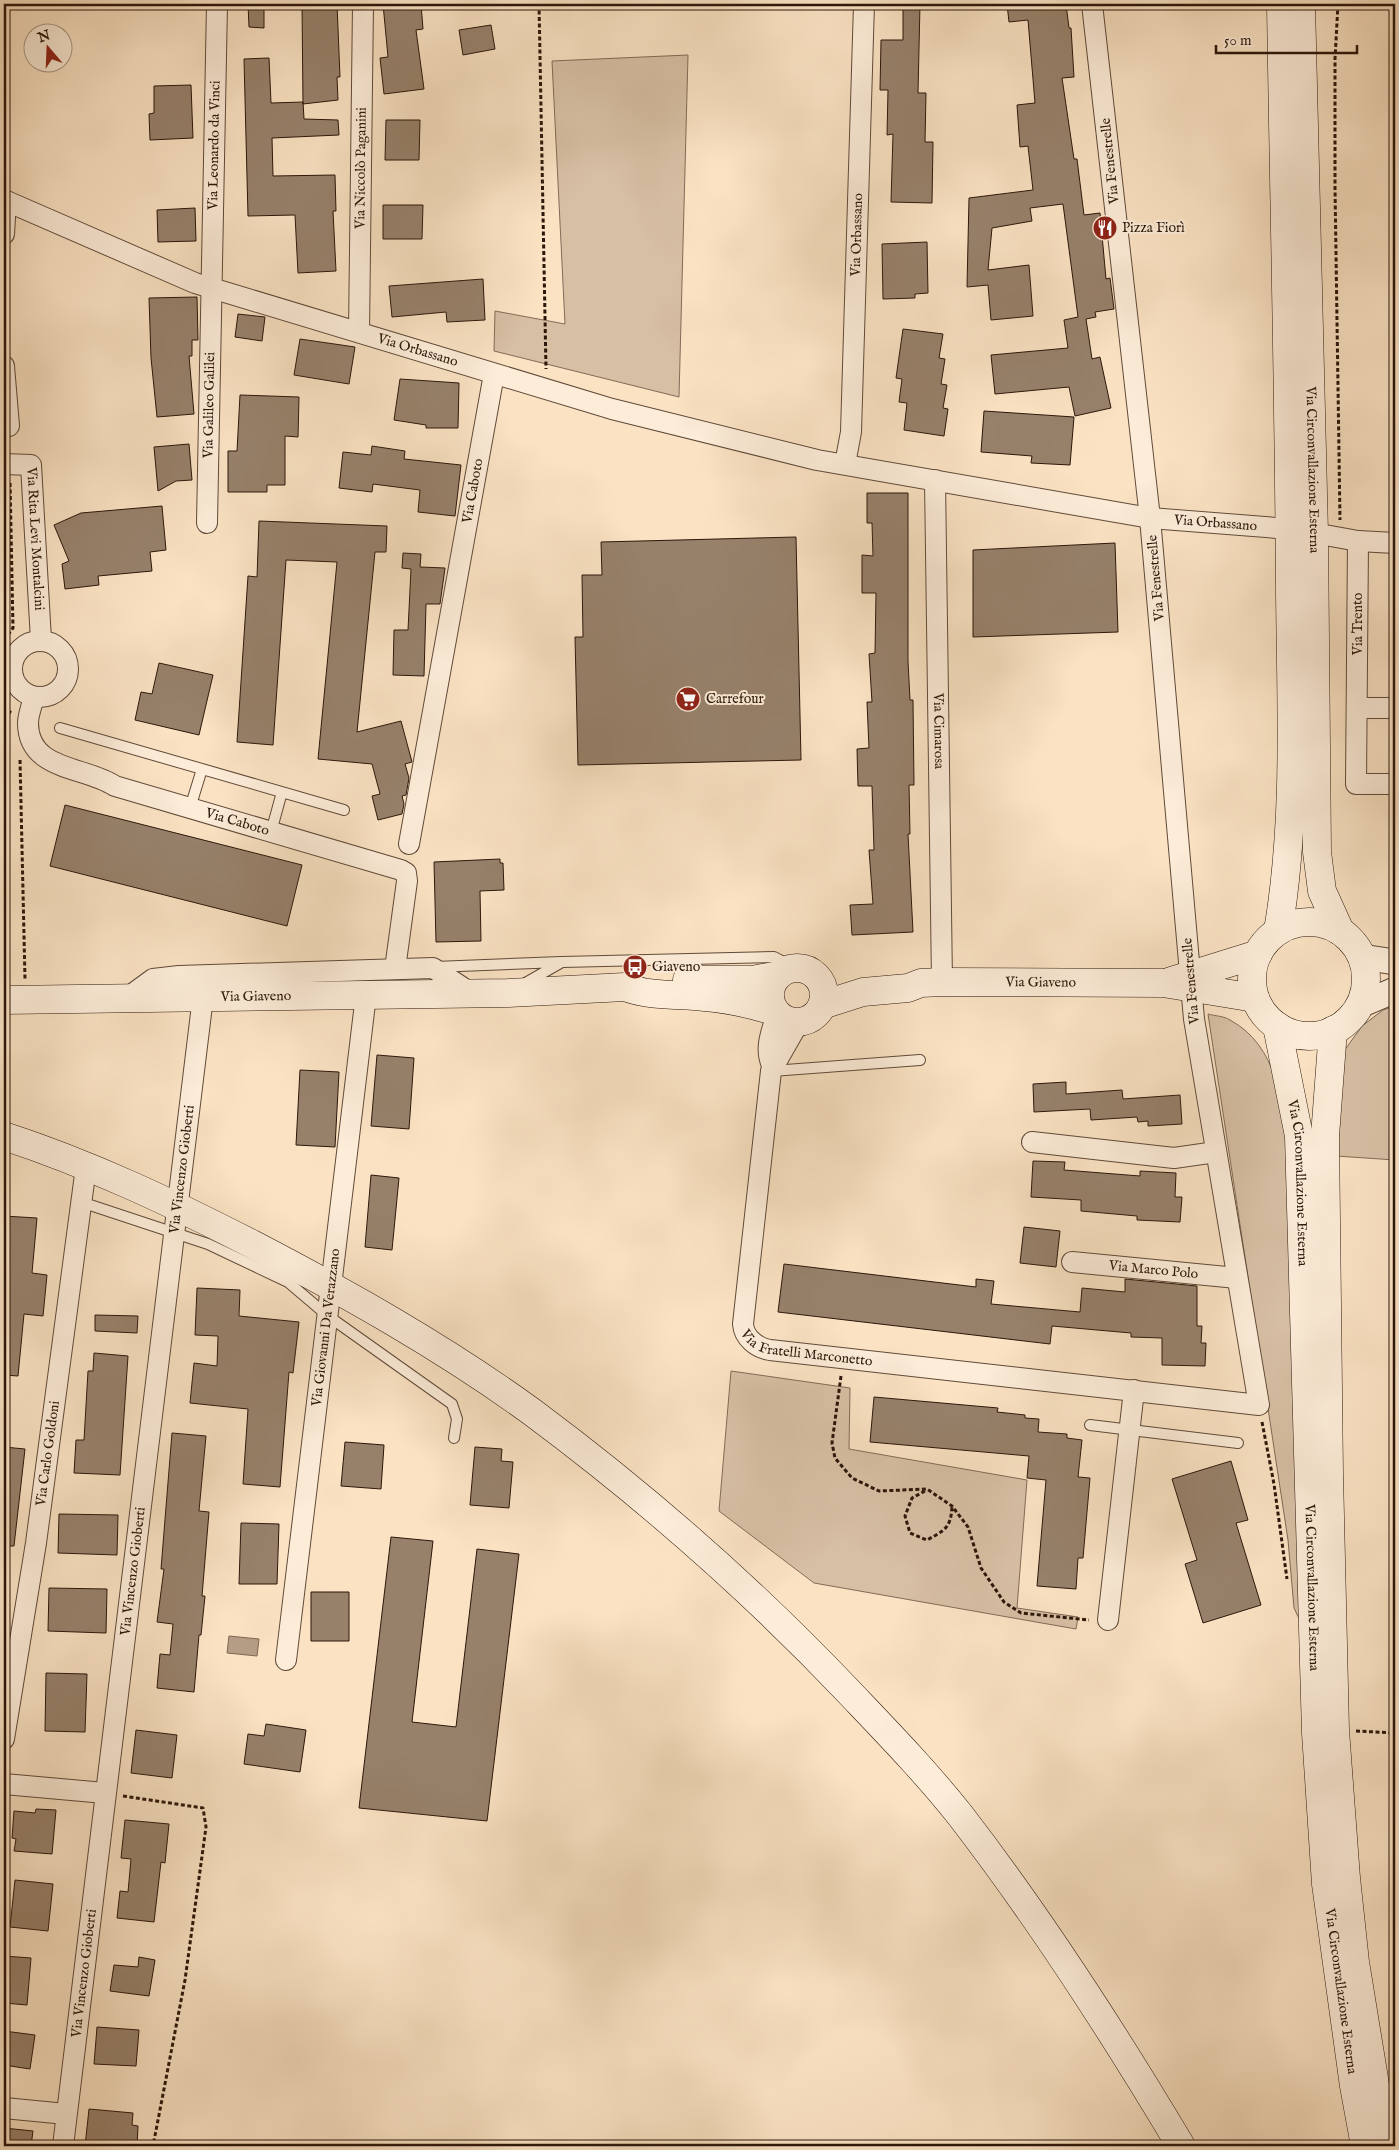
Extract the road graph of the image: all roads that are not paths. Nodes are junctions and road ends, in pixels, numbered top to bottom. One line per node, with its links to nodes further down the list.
1 (217, 4): 9 (street, Via Leonardo da Vinci)
2 (363, 4): 10 (street, Via Niccolò Paganini)
3 (864, 4): 15 (street, Via Orbassano)
4 (1092, 4): 17 (street, Via Fenestrelle)
5 (1281, 4): 19 (main road, Via Circonvallazione Esterna)
6 (1301, 4): 19 (main road, Via Circonvallazione Esterna)
7 (5, 201): 8 (street); 9 (street, Via Orbassano)
8 (4, 234)
9 (210, 287): 10 (street, Via Orbassano); 18 (street, Via Galileo Galilei)
10 (360, 332): 12 (street, Via Orbassano)
11 (4, 366): 13 (street)
12 (494, 374): 15 (street, Via Orbassano); 34 (street, Via Caboto)
13 (9, 426)
14 (6, 464): 22 (street, Via Rita Levi Montalcini)
15 (845, 464): 16 (street, Via Orbassano)
16 (935, 480): 17 (street, Via Orbassano); 44 (street, Via Cimarosa)
17 (1150, 518): 19 (street, Via Orbassano); 45 (street, Via Fenestrelle)
18 (208, 523)
19 (1302, 531): 20 (street); 35 (main road, Via Circonvallazione Esterna); 36 (main road, Via Circonvallazione Esterna)
20 (1349, 539): 21 (street); 25 (street, Via Trento)
21 (1395, 543)
22 (40, 640): 23 (street); 24 (street)
23 (7, 669): 24 (street)
24 (34, 697): 31 (street, Via Caboto)
25 (1357, 708): 26 (street); 29 (street, Via Trento)
26 (1395, 708)
27 (60, 728): 28 (lane)
28 (202, 769): 30 (lane); 31 (lane)
29 (1395, 784)
30 (282, 792): 32 (lane); 33 (lane)
31 (190, 808): 33 (street, Via Caboto)
32 (344, 810)
33 (271, 832): 42 (street, Via Caboto)
34 (409, 844)
35 (1278, 931): 36 (main road, Via Circonvallazione Esterna); 37 (main road, Via Circonvallazione Esterna)
36 (1340, 931): 38 (main road, Via Circonvallazione Esterna)
37 (1258, 954): 45 (main road, Via Giaveno); 53 (main road, Via Circonvallazione Esterna)
38 (1362, 957): 40 (street); 55 (main road, Via Circonvallazione Esterna)
39 (562, 962): 41 (lane); 43 (lane, Via Giaveno); 49 (lane, Via Giaveno)
40 (1395, 962)
41 (433, 968): 42 (street); 48 (street)
42 (395, 969): 52 (street)
43 (796, 973): 44 (main road, Via Giaveno); 46 (main road, Via Giaveno); 56 (main road); 57 (main road)
44 (931, 982): 45 (main road, Via Giaveno); 56 (main road, Via Giaveno)
45 (1191, 982): 53 (main road, Via Giaveno); 64 (street, Via Fenestrelle)
46 (625, 987): 49 (main road, Via Giaveno); 57 (main road, Via Giaveno)
47 (1395, 990): 55 (street)
48 (471, 993): 49 (main road, Via Giaveno); 50 (main road, Via Giaveno)
49 (508, 993)
50 (366, 995): 51 (main road, Via Giaveno); 71 (street, Via Giovanni Da Verazzano)
51 (203, 997): 52 (main road, Via Giaveno); 67 (street, Via Vincenzo Gioberti)
52 (127, 998): 54 (main road, Via Giaveno)
53 (1255, 998): 58 (main road, Via Circonvallazione Esterna)
54 (15, 1000)
55 (1360, 1004): 59 (main road, Via Circonvallazione Esterna)
56 (822, 1005): 57 (main road)
57 (783, 1016): 61 (street, Via Fratelli Marconetto)
58 (1277, 1026): 59 (main road, Via Circonvallazione Esterna); 88 (main road, Via Circonvallazione Esterna)
59 (1333, 1030): 89 (main road, Via Circonvallazione Esterna)
60 (920, 1060): 61 (lane)
61 (771, 1068): 73 (street, Via Fratelli Marconetto)
62 (4, 1136): 65 (main road)
63 (1032, 1142): 64 (street)
64 (1216, 1152): 70 (street, Via Fenestrelle)
65 (86, 1167): 66 (street, Via Carlo Goldoni); 67 (main road)
66 (81, 1202): 68 (lane); 81 (street, Via Carlo Goldoni)
67 (177, 1206): 68 (street, Via Vincenzo Gioberti); 71 (main road)
68 (174, 1234): 72 (lane); 83 (street, Via Vincenzo Gioberti)
69 (1072, 1262): 70 (street, Via Marco Polo)
70 (1237, 1278): 74 (street, Via Fenestrelle)
71 (332, 1287): 72 (street, Via Giovanni Da Verazzano); 87 (main road)
72 (328, 1316): 77 (lane); 80 (street, Via Giovanni Da Verazzano)
73 (1134, 1390): 74 (street, Via Fratelli Marconetto); 76 (street)
74 (1259, 1405)
75 (1090, 1425): 76 (lane)
76 (1129, 1430): 78 (lane); 79 (street)
77 (454, 1438)
78 (1238, 1443)
79 (1108, 1620)
80 (286, 1660)
81 (4, 1738)
82 (4, 1784): 83 (street)
83 (106, 1793): 85 (street, Via Vincenzo Gioberti)
84 (4, 2108): 85 (street)
85 (66, 2114): 86 (street, Via Vincenzo Gioberti)
86 (63, 2146)
87 (1181, 2146)
88 (1365, 2146)
89 (1385, 2146)

